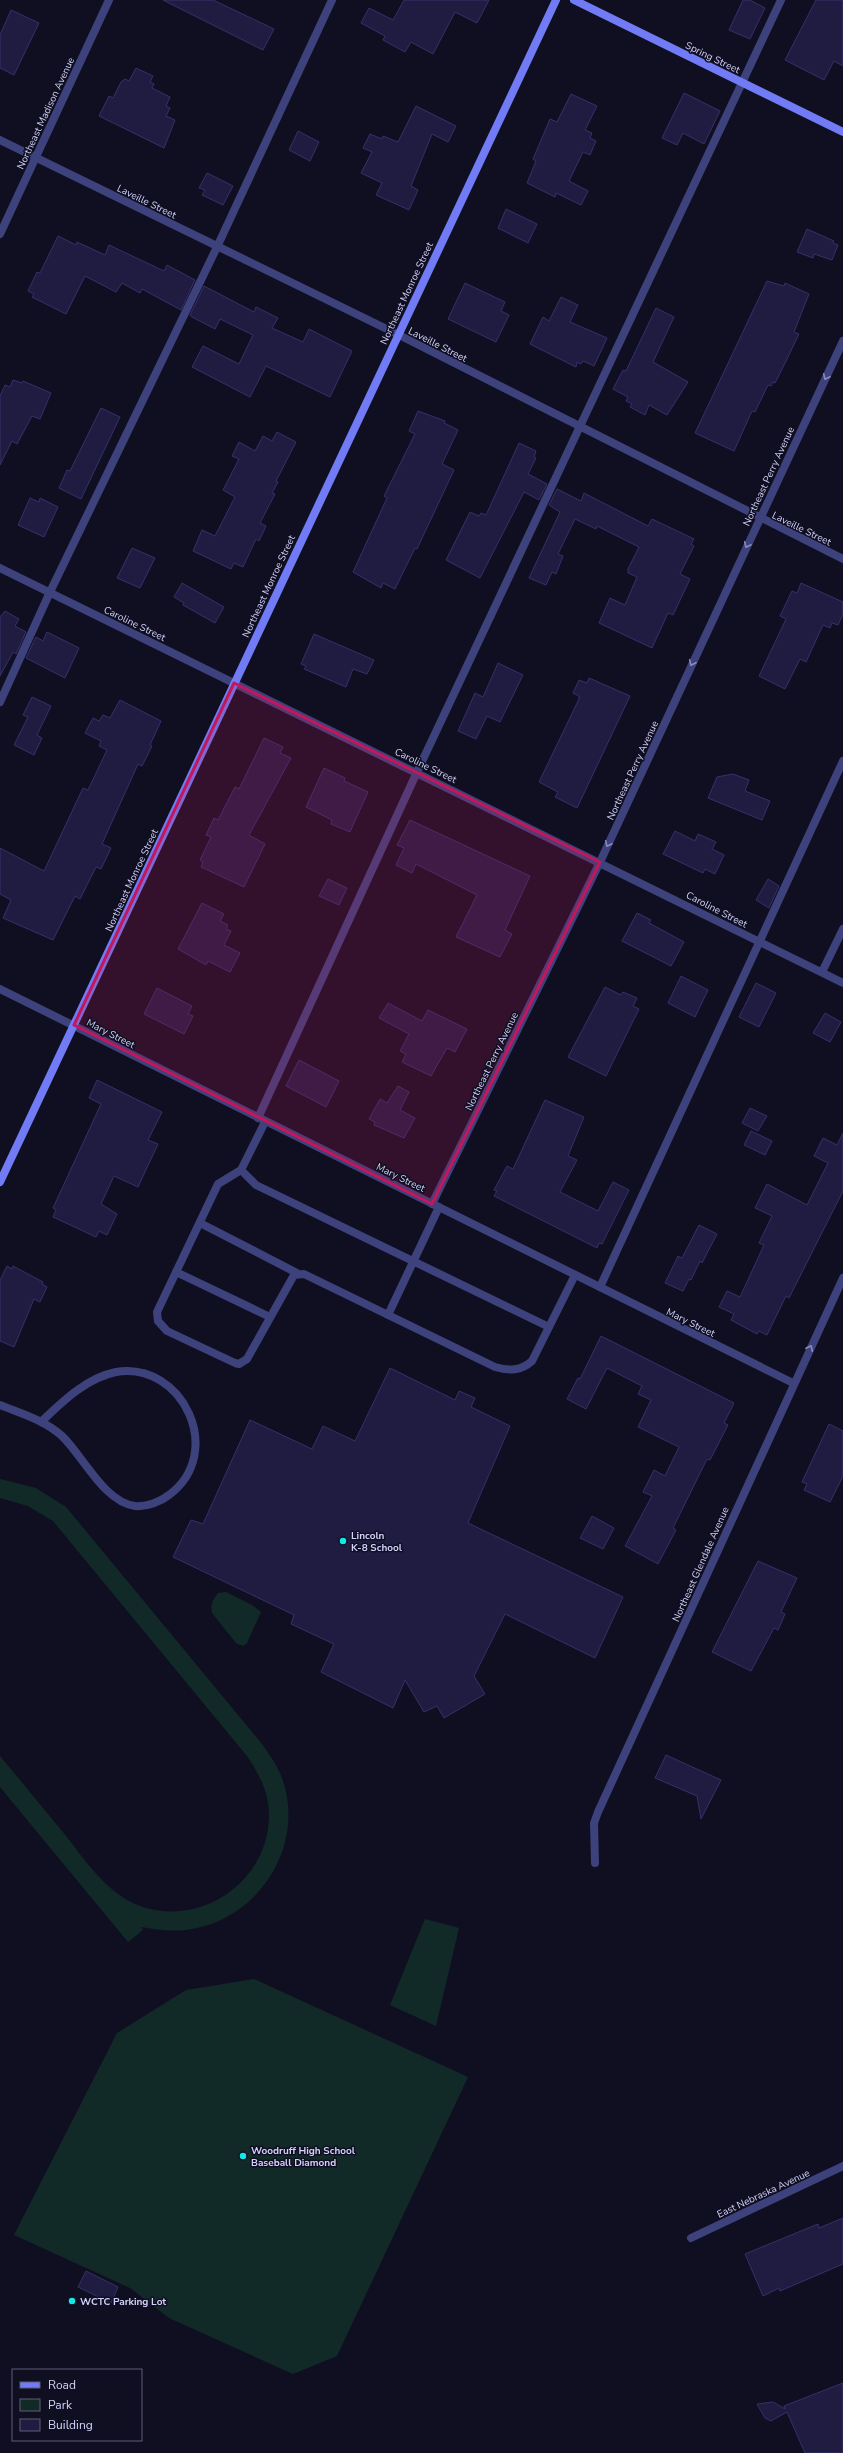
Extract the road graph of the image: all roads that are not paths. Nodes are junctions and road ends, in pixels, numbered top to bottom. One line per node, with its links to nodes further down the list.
1 (109, 0): 9 (street, Northeast Madison Avenue)
2 (332, 0): 11 (street)
3 (556, 0): 12 (street, Northeast Monroe Street)
4 (574, 0): 6 (street, Spring Street)
5 (782, 0): 6 (street)
6 (743, 83): 7 (street, Spring Street); 14 (street)
7 (843, 132)
8 (0, 140): 9 (street, Laveille Street)
9 (35, 158): 10 (street, Northeast Madison Avenue); 11 (street, Laveille Street)
10 (0, 234)
11 (217, 247): 12 (street, Laveille Street); 18 (street)
12 (397, 334): 14 (street, Laveille Street); 19 (street, Northeast Monroe Street)
13 (843, 341): 15 (street, Northeast Perry Avenue, one-way to 15)
14 (578, 426): 15 (street, Laveille Street); 22 (street)
15 (759, 517): 16 (street, Laveille Street); 23 (street, Northeast Perry Avenue, one-way to 23)
16 (843, 559)
17 (0, 568): 18 (street, Caroline Street)
18 (50, 592): 19 (street, Caroline Street); 20 (street)
19 (234, 683): 22 (street, Caroline Street); 29 (street, Northeast Monroe Street)
20 (0, 702)
21 (843, 761): 25 (street)
22 (417, 772): 23 (street, Caroline Street); 30 (street)
23 (600, 862): 25 (street, Caroline Street); 33 (street, Northeast Perry Avenue)
24 (843, 929): 26 (street)
25 (758, 940): 26 (street, Caroline Street); 40 (street)
26 (822, 972): 27 (street, Caroline Street)
27 (843, 983)
28 (0, 989): 29 (street, Mary Street)
29 (74, 1025): 30 (street, Mary Street); 32 (street, Northeast Monroe Street)
30 (262, 1120): 31 (street); 33 (street, Mary Street)
31 (241, 1170): 34 (street); 35 (street)
32 (0, 1182)
33 (435, 1206): 35 (street, Northeast Perry Avenue); 38 (street, Mary Street)
34 (200, 1223): 36 (street); 37 (street)
35 (414, 1260): 41 (street, Northeast Perry Avenue); 43 (street)
36 (176, 1272): 42 (street); 42 (street)
37 (297, 1273): 41 (street); 42 (street)
38 (575, 1275): 40 (street, Mary Street); 43 (street)
39 (843, 1278): 44 (street, Northeast Glendale Avenue, one-way to 39)
40 (600, 1287): 44 (street, Mary Street)
41 (388, 1315): 43 (street)
42 (270, 1317)
43 (549, 1327)
44 (793, 1383): 47 (street, Northeast Glendale Avenue)
45 (0, 1405): 46 (street)
46 (41, 1422): 46 (street)
47 (595, 1863)
48 (843, 2166): 49 (street, East Nebraska Avenue)
49 (691, 2238)

